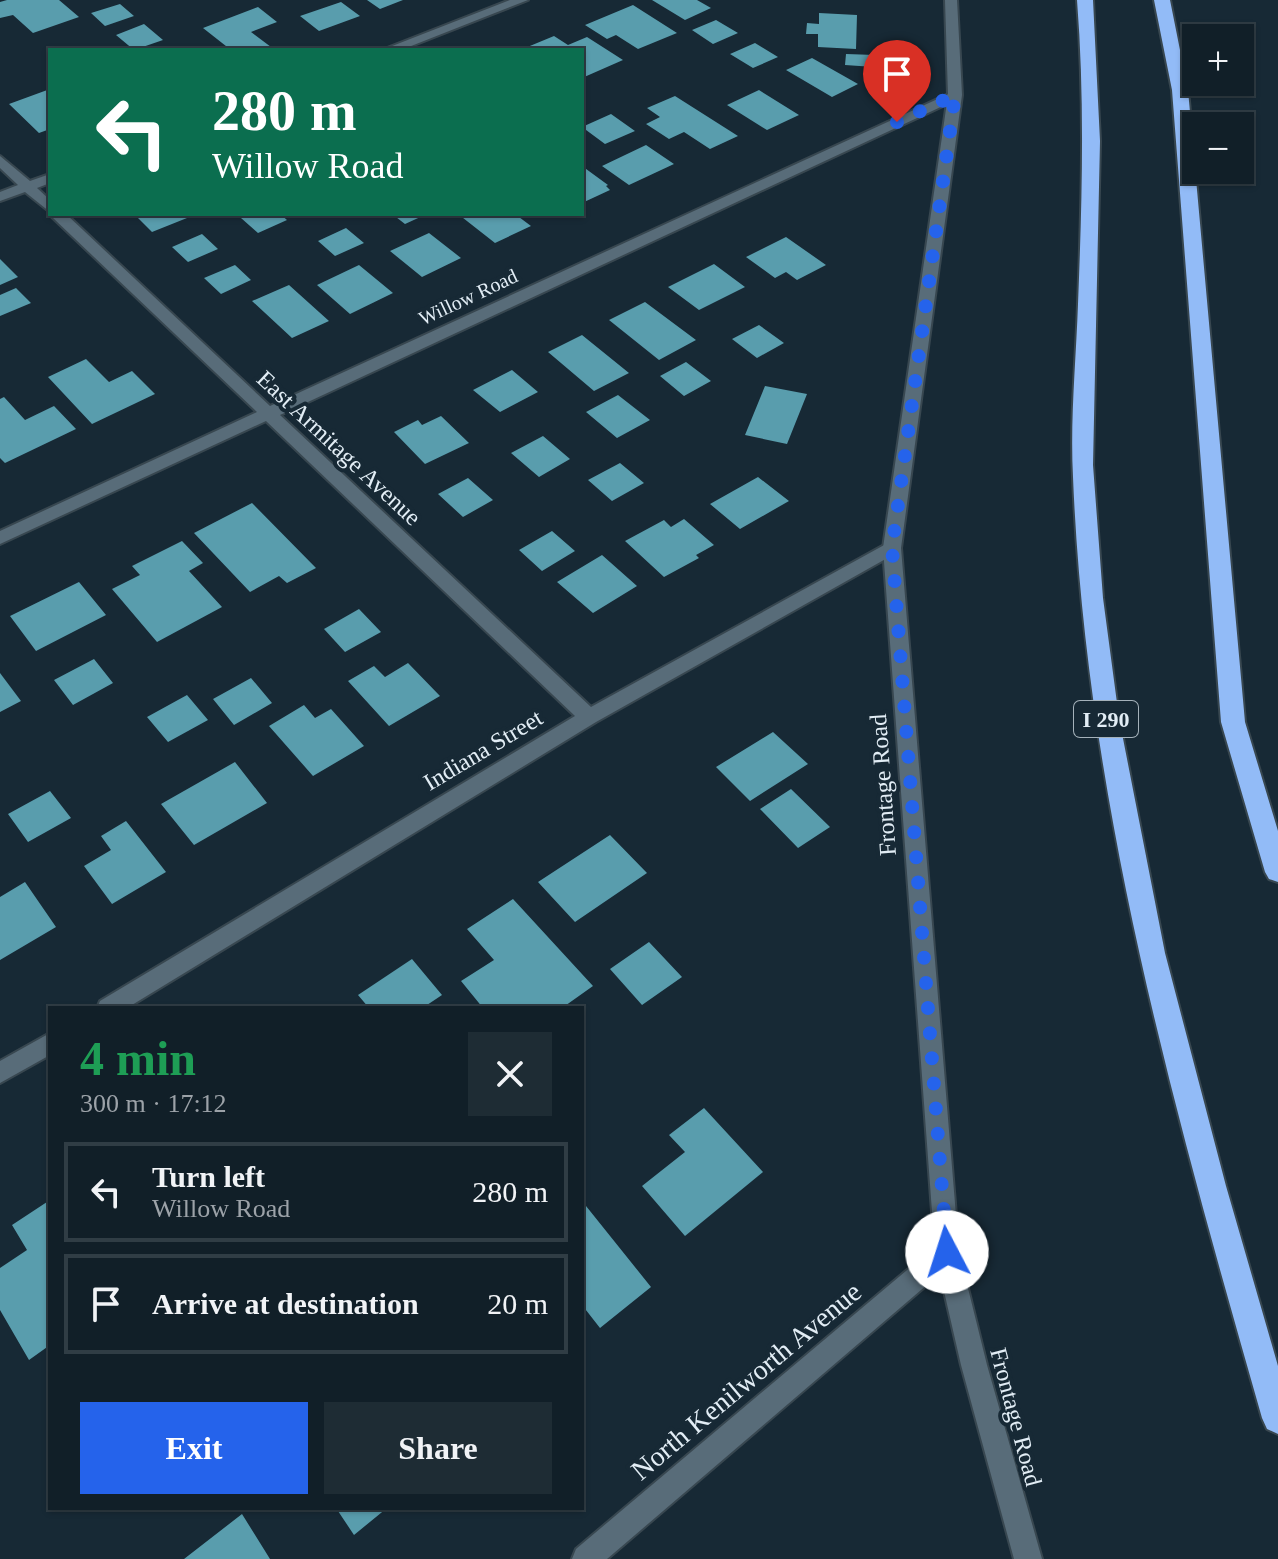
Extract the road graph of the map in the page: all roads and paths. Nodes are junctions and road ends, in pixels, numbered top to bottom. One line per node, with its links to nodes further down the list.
1 (522, 0): 5 (street)
2 (951, 0): 6 (street, Frontage Road)
3 (1085, 0): 22 (highway, I 290)
4 (1162, 0): 17 (highway)
5 (394, 48)
6 (955, 95): 13 (street, Willow Road); 15 (street, Frontage Road)
7 (0, 160): 9 (street)
8 (48, 179): 9 (street)
9 (27, 186): 10 (street); 11 (street)
10 (0, 197)
11 (48, 206)
12 (59, 216): 13 (street, East Armitage Avenue)
13 (267, 412): 14 (street, Willow Road); 16 (street, East Armitage Avenue)
14 (0, 538)
15 (892, 548): 16 (street, Indiana Street); 21 (street, Frontage Road)
16 (589, 717): 18 (street, Indiana Street)
17 (1278, 872)
18 (111, 1006)
19 (48, 1044): 20 (street)
20 (0, 1073)
21 (947, 1252): 23 (street, North Kenilworth Avenue); 24 (street, Frontage Road)
22 (1278, 1418)
23 (586, 1559)
24 (1028, 1559)

